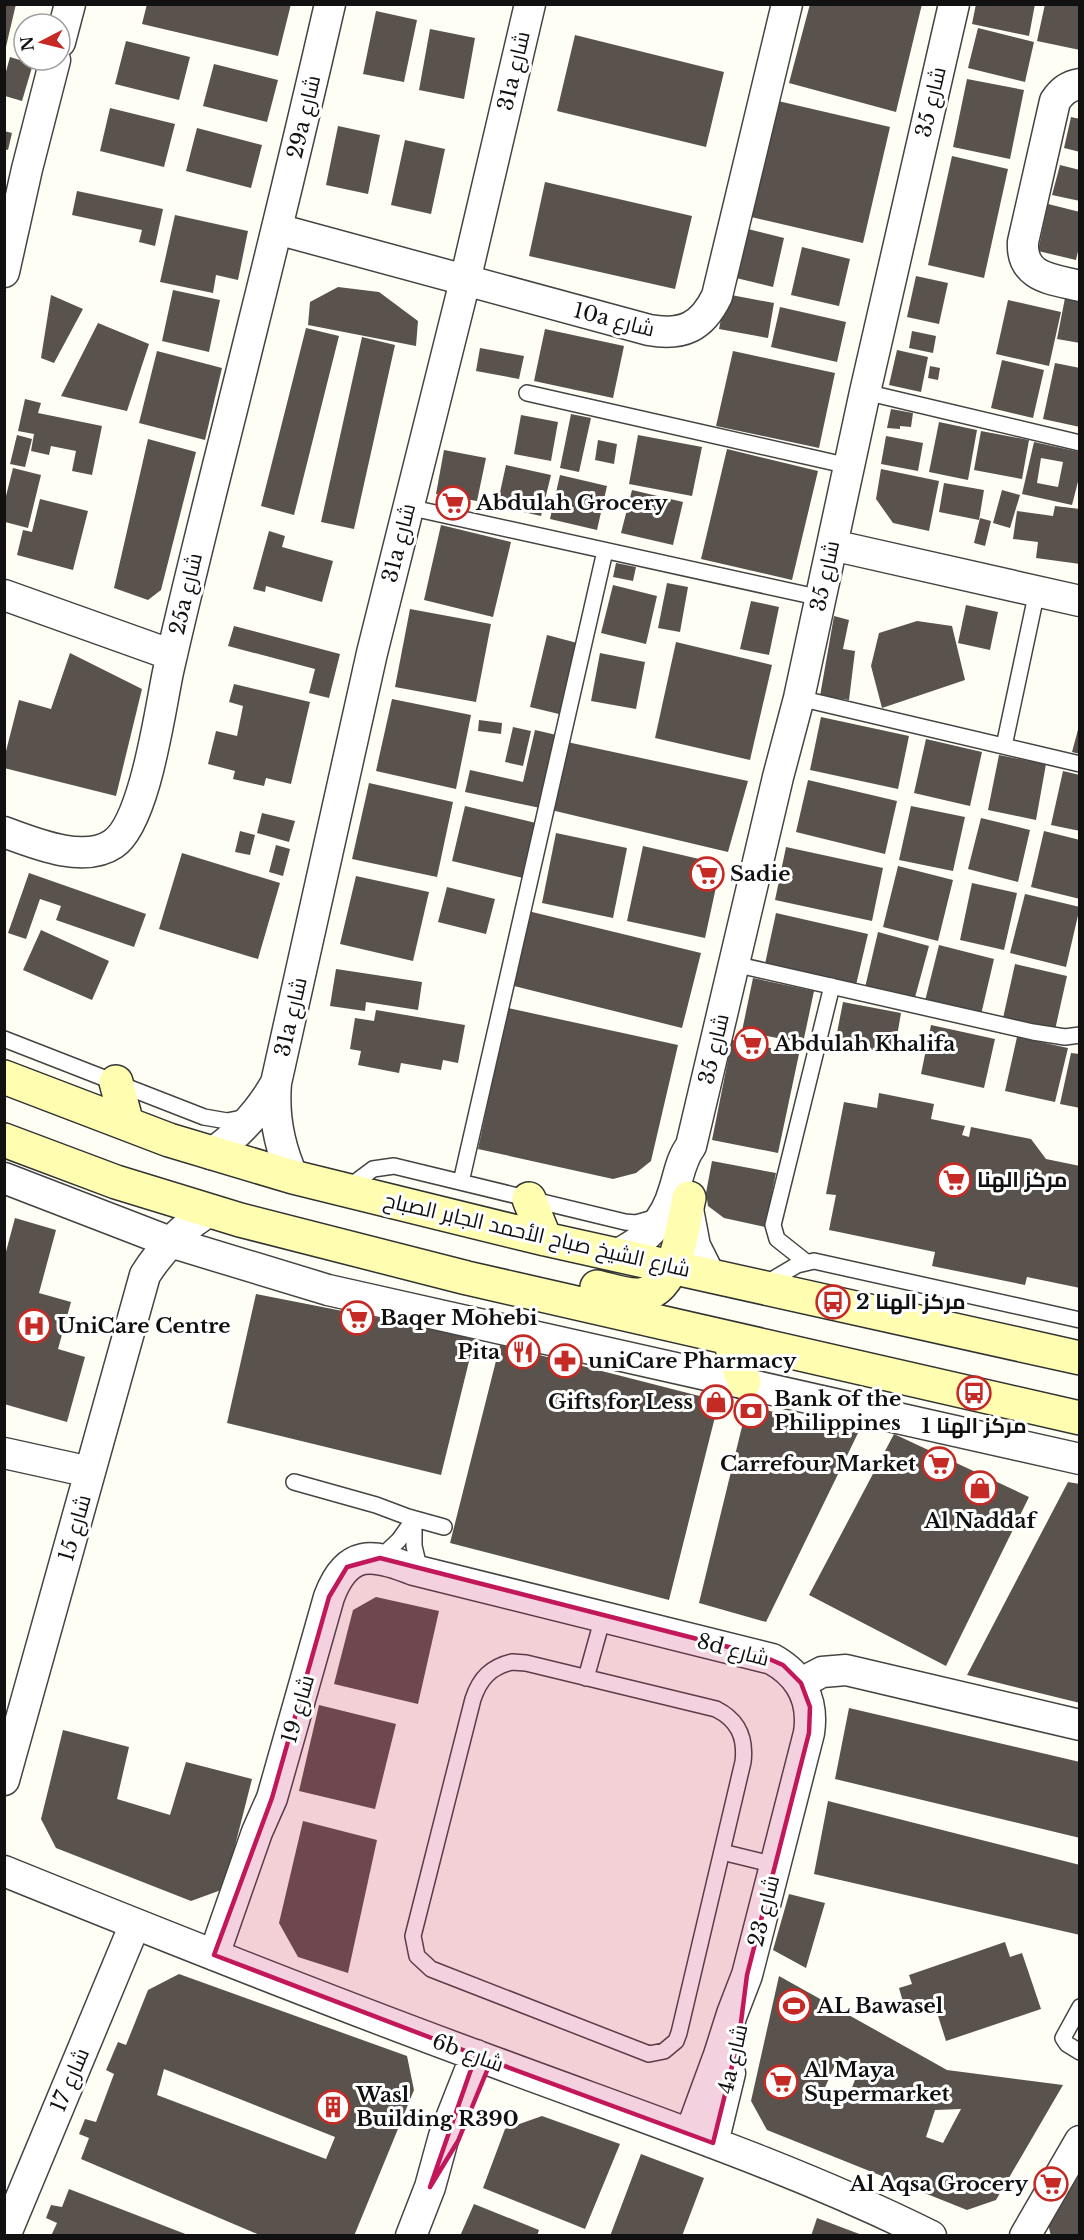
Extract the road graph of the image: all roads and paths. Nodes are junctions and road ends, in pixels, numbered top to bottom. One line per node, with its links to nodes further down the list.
1 (330, 4): 7 (street, 29a شارع)
2 (530, 4): 9 (street, 31a شارع)
3 (788, 4): 9 (street, 10a شارع)
4 (954, 4): 11 (street, شارع 35)
5 (52, 72): 8 (street)
6 (1080, 84): 10 (street)
7 (277, 229): 9 (street, 10a شارع); 22 (street, 25a شارع)
8 (4, 272)
9 (465, 281): 15 (street, 31a شارع)
10 (1080, 286)
11 (865, 392): 13 (lane); 14 (street, شارع 35)
12 (526, 393): 14 (lane)
13 (1080, 443)
14 (849, 466): 16 (street, شارع 35)
15 (408, 507): 17 (lane); 33 (street, 31a شارع)
16 (832, 545): 18 (street); 20 (street, شارع 35)
17 (605, 551): 20 (lane); 41 (lane)
18 (1037, 591): 21 (street); 24 (lane)
19 (4, 595): 22 (street)
20 (820, 598): 23 (street, شارع 35)
21 (1080, 601)
22 (172, 655): 26 (street, 25a شارع)
23 (799, 698): 24 (lane); 27 (street, شارع 35)
24 (1004, 746): 25 (lane)
25 (1080, 764)
26 (4, 832)
27 (734, 964): 28 (lane); 44 (street, شارع 35)
28 (831, 986): 29 (lane); 50 (lane)
29 (1080, 1035)
30 (4, 1039): 32 (lane)
31 (4, 1077): 35 (main road, شارع الشيخ صباح الأحمد الجابر الصباح)
32 (116, 1082): 34 (lane); 35 (main road)
33 (276, 1083): 34 (street, 31a شارع); 38 (street, 31a شارع)
34 (255, 1114): 37 (street, 31a شارع)
35 (127, 1124): 37 (main road, شارع الشيخ صباح الأحمد الجابر الصباح)
36 (4, 1140): 40 (main road)
37 (211, 1154): 38 (main road, شارع الشيخ صباح الأحمد الجابر الصباح)
38 (293, 1177): 42 (main road, شارع الشيخ صباح الأحمد الجابر الصباح)
39 (4, 1178): 46 (street)
40 (116, 1182): 45 (main road); 46 (street, شارع 15)
41 (461, 1182): 42 (lane); 43 (lane)
42 (344, 1190): 47 (main road, شارع الشيخ صباح الأحمد الجابر الصباح)
43 (529, 1199): 44 (lane); 47 (main road)
44 (678, 1204): 49 (street); 51 (main road); 53 (street, شارع 35)
45 (209, 1211): 48 (street, شارع 15); 54 (main road)
46 (138, 1230): 48 (street); 52 (street, شارع 15)
47 (545, 1239): 49 (main road, شارع الشيخ صباح الأحمد الجابر الصباح)
48 (170, 1242): 52 (street, شارع 15); 59 (street)
49 (616, 1255): 51 (main road, شارع الشيخ صباح الأحمد الجابر الصباح)
50 (806, 1262): 55 (lane); 56 (lane)
51 (672, 1268): 53 (main road, شارع الشيخ صباح الأحمد الجابر الصباح); 54 (main road)
52 (145, 1275): 65 (street, شارع 15)
53 (710, 1276): 55 (main road, شارع الشيخ صباح الأحمد الجابر الصباح)
54 (467, 1278): 57 (main road)
55 (760, 1287): 58 (main road, شارع الشيخ صباح الأحمد الجابر الصباح)
56 (1080, 1320)
57 (729, 1339): 59 (main road); 60 (main road)
58 (1080, 1358)
59 (744, 1382): 62 (street)
60 (1080, 1418)
61 (4, 1454): 65 (street)
62 (1080, 1459)
63 (4, 1467): 65 (street)
64 (294, 1482): 66 (lane)
65 (87, 1483): 74 (street, شارع 15)
66 (414, 1519): 67 (lane); 68 (lane); 69 (lane)
67 (444, 1527)
68 (367, 1565): 69 (street, 8d شارع); 79 (street, شارع 19)
69 (417, 1571): 70 (street, 8d شارع)
70 (603, 1617): 71 (lane); 72 (street, 8d شارع)
71 (586, 1678): 75 (lane); 75 (lane)
72 (801, 1683): 73 (street); 76 (street, شارع 23)
73 (1080, 1725)
74 (4, 1780)
75 (722, 1852): 76 (lane)
76 (776, 1865): 83 (street, شارع 23)
77 (4, 1871): 78 (street, 6b شارع)
78 (135, 1924): 79 (street, 6b شارع); 85 (street, شارع 17)
79 (223, 1958): 82 (street, 6b شارع)
80 (1080, 2007): 81 (lane)
81 (1080, 2052)
82 (484, 2058): 83 (street, 6b شارع); 86 (street)
83 (702, 2138): 87 (street, 6b شارع)
84 (1080, 2141): 88 (street)
85 (5, 2235)
86 (411, 2235)
87 (931, 2235)
88 (1025, 2235)

